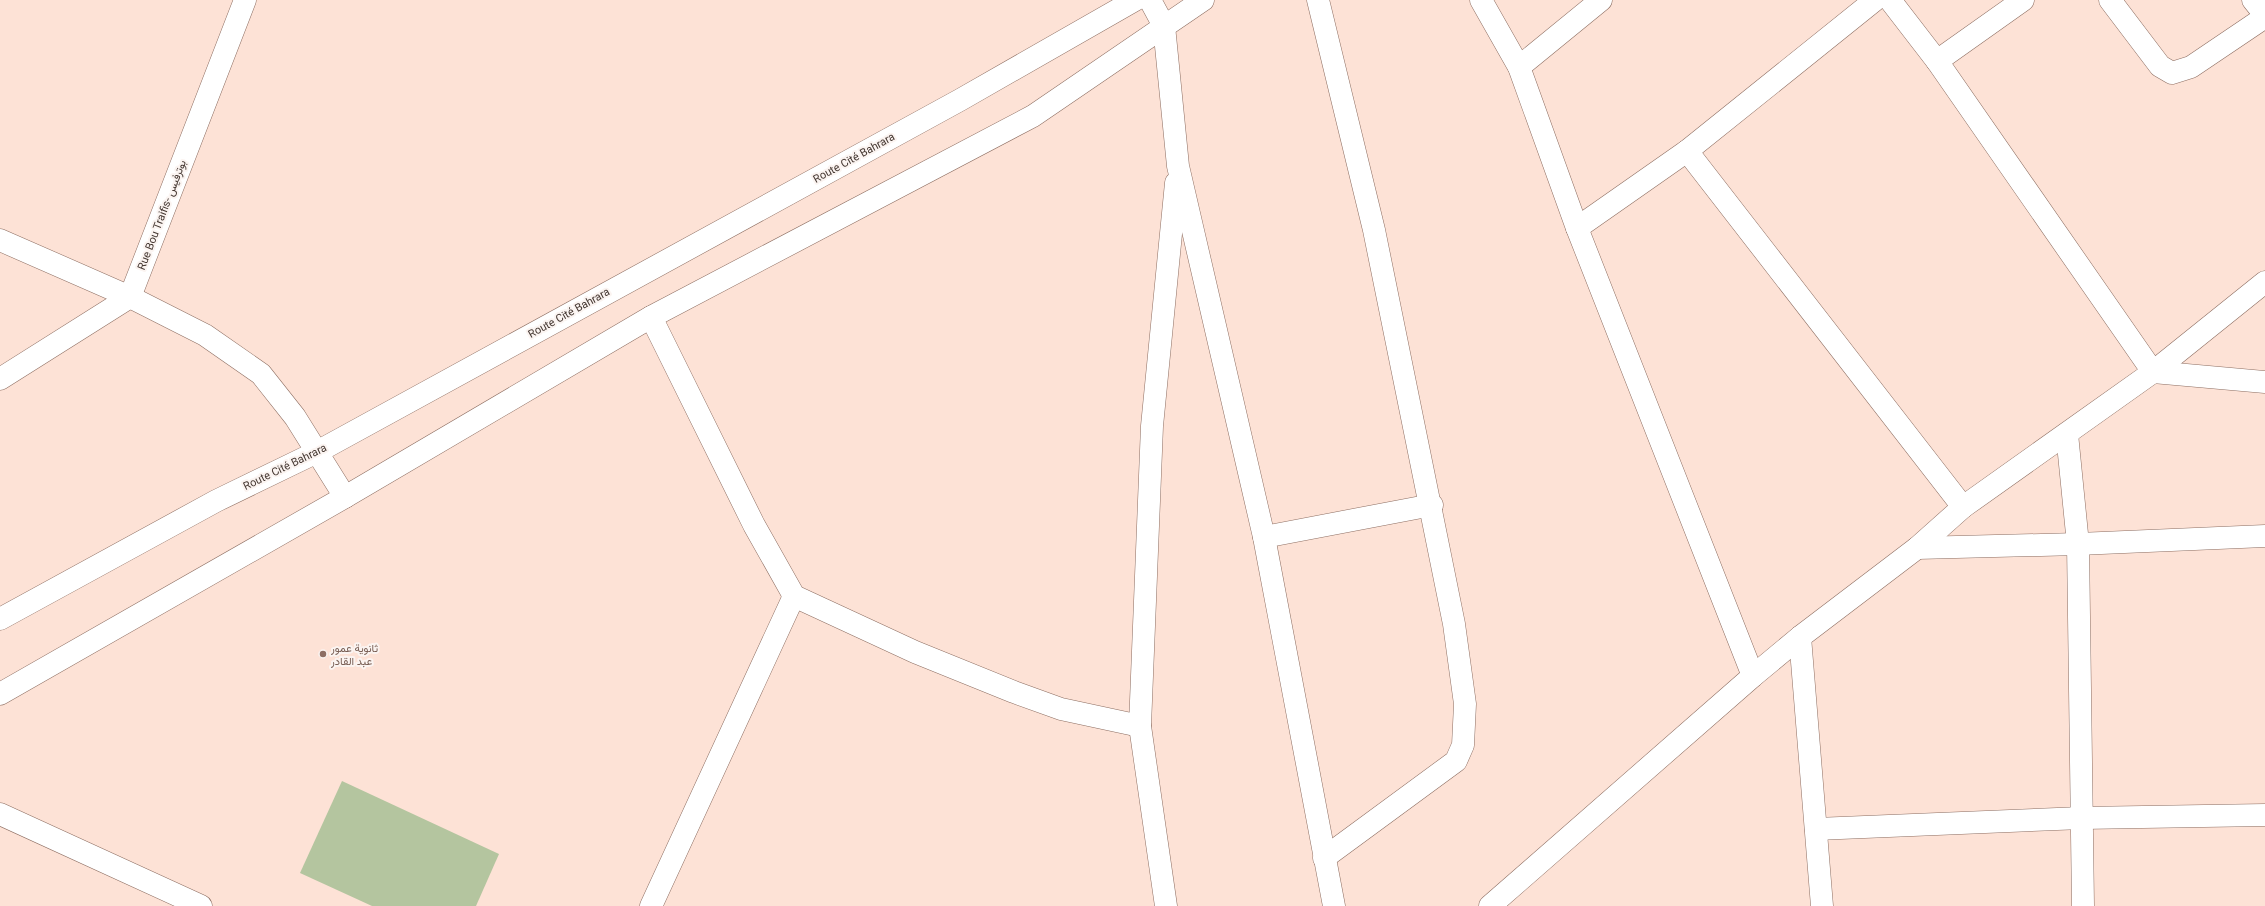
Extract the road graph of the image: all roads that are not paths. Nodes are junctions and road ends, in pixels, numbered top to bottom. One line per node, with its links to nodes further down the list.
1 (245, 0): 22 (street, Rue Bou Traifis- بوترفيس)
2 (1135, 0): 28 (street, Route Cité Bahrara)
3 (1150, 0): 14 (street)
4 (1203, 0): 14 (street)
5 (1318, 0): 30 (street)
6 (1482, 0): 16 (street)
7 (1601, 0): 16 (street)
8 (1875, 0): 17 (street)
9 (1890, 0): 15 (street)
10 (2023, 0): 15 (street)
11 (2110, 0): 13 (street)
12 (2253, 0): 13 (street)
13 (2265, 16)
14 (1164, 26): 18 (street); 23 (street)
15 (1937, 61): 24 (street)
16 (1519, 66): 19 (street)
17 (1687, 151): 19 (street); 31 (street)
18 (1178, 166): 33 (street); 41 (street)
19 (1577, 228): 39 (street)
20 (0, 240): 22 (street)
21 (2265, 282): 24 (street)
22 (130, 297): 25 (street); 28 (street)
23 (651, 317): 29 (street); 36 (street)
24 (2153, 372): 26 (street); 27 (street)
25 (0, 379)
26 (2265, 382)
27 (2067, 434): 31 (street); 34 (street)
28 (317, 452): 29 (street); 37 (street, Route Cité Bahrara)
29 (346, 497): 40 (street)
30 (1432, 505): 33 (street); 46 (street)
31 (1963, 507): 35 (street)
32 (2265, 536): 34 (street)
33 (1264, 537): 46 (street)
34 (2078, 544): 35 (street); 44 (street)
35 (1917, 548): 38 (street)
36 (794, 596): 41 (street); 48 (street)
37 (0, 620)
38 (1800, 637): 39 (street); 45 (street)
39 (1753, 676): 51 (street)
40 (0, 694)
41 (1140, 726): 49 (street)
42 (0, 814): 47 (street)
43 (2265, 815): 44 (street)
44 (2082, 818): 45 (street); 53 (street)
45 (1816, 829): 52 (street)
46 (1324, 858): 50 (street)
47 (201, 906)
48 (651, 906)
49 (1166, 906)
50 (1334, 906)
51 (1490, 906)
52 (1822, 906)
53 (2083, 906)

